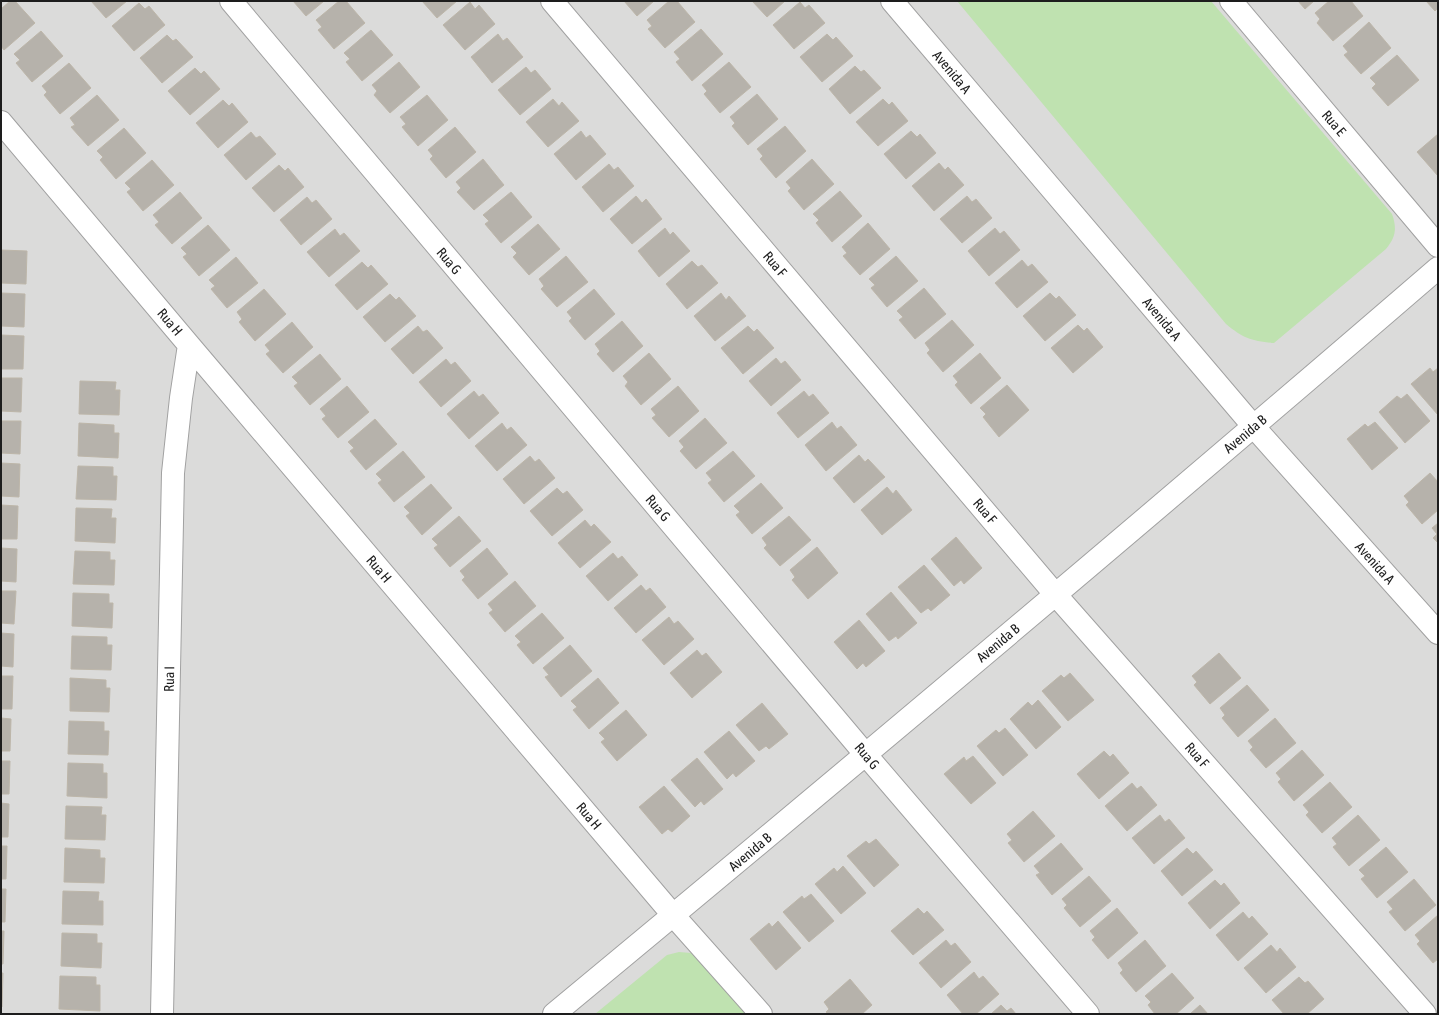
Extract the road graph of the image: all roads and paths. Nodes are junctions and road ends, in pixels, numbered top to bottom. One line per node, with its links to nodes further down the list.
1 (231, 1): 12 (street, Rua G)
2 (552, 1): 10 (street, Rua F)
3 (892, 1): 9 (street, Avenida A)
4 (1231, 1): 6 (street, Rua E)
5 (1, 122): 8 (street, Rua H)
6 (1438, 246)
7 (1438, 268): 9 (street, Avenida B)
8 (189, 346): 13 (street, Rua H); 14 (street, Rua I)
9 (1254, 427): 10 (street, Avenida B); 11 (street, Avenida A)
10 (1056, 594): 12 (street, Avenida B); 18 (street, Rua F)
11 (1438, 633)
12 (866, 755): 13 (street, Avenida B); 17 (street, Rua G)
13 (673, 915): 15 (street, Avenida B); 16 (street, Rua H)
14 (162, 1014)
15 (554, 1014)
16 (761, 1014)
17 (1088, 1014)
18 (1425, 1014)

